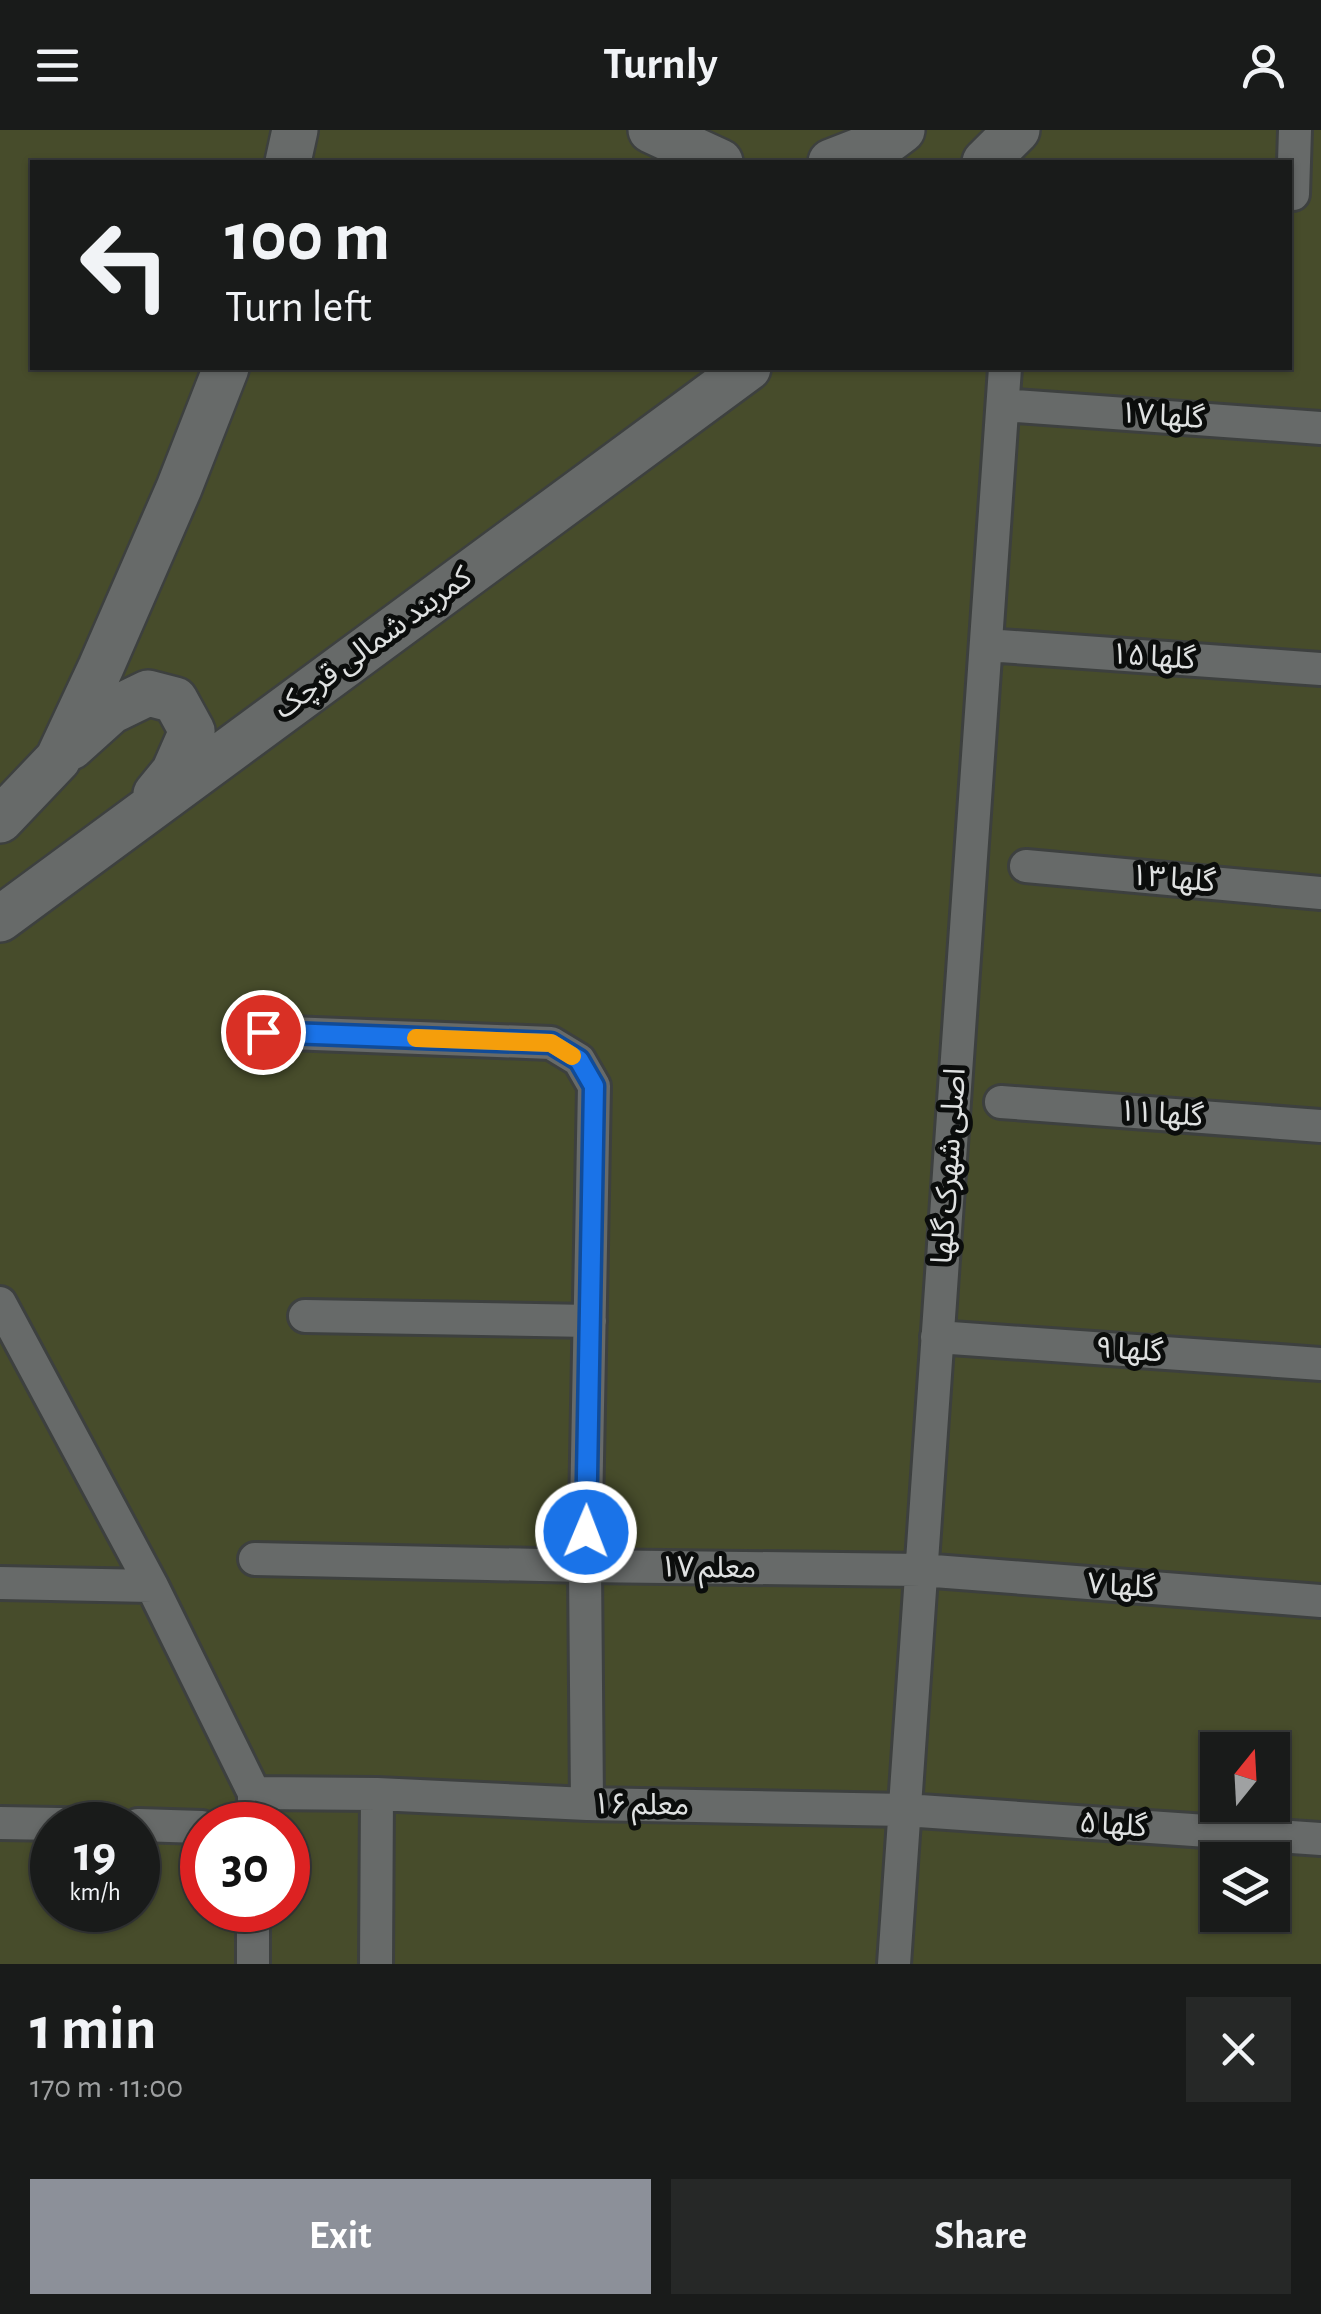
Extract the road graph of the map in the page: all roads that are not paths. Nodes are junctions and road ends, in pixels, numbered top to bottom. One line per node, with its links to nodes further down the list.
1 (295, 130): 6 (main road)
2 (650, 130): 7 (main road)
3 (1019, 130): 9 (main road); 10 (street)
4 (1295, 130): 11 (street)
5 (890, 144): 8 (main road)
6 (288, 160)
7 (716, 160)
8 (838, 160)
9 (987, 160)
10 (1020, 160)
11 (1301, 194)
12 (225, 370): 19 (main road)
13 (745, 370): 20 (main road, کمربند شمالی قرچک)
14 (1005, 370): 15 (street, اصلی شهرک گلها)
15 (1003, 405): 16 (street, گلها ۱۷); 17 (street, اصلی شهرک گلها)
16 (1321, 428)
17 (986, 645): 18 (street, گلها ۱۵); 31 (street, اصلی شهرک گلها)
18 (1321, 669)
19 (58, 759): 20 (main road); 21 (main road)
20 (139, 815): 24 (main road, کمربند شمالی قرچک)
21 (0, 820)
22 (1026, 866): 23 (street, گلها ۱۳)
23 (1321, 893)
24 (0, 920)
25 (263, 1032): 30 (street)
26 (1001, 1102): 27 (street, گلها ۱۱)
27 (1321, 1126)
28 (0, 1303): 32 (street)
29 (305, 1316): 30 (street)
30 (590, 1321): 35 (street)
31 (937, 1336): 33 (street, گلها ۹); 36 (street, اصلی شهرک گلها)
32 (15, 1362): 38 (street)
33 (1321, 1364)
34 (255, 1559): 35 (street, معلم ۱۷)
35 (585, 1566): 36 (street, معلم ۱۷); 43 (street)
36 (921, 1570): 39 (street, گلها ۷); 44 (street, اصلی شهرک گلها)
37 (0, 1583): 38 (street)
38 (152, 1586): 41 (street)
39 (1321, 1601)
40 (378, 1794): 42 (street, معلم ۱۶); 43 (street, معلم ۱۶); 50 (street)
41 (251, 1802)
42 (310, 1802)
43 (587, 1804): 44 (street, معلم ۱۶)
44 (905, 1810): 47 (street, گلها ۵); 51 (street, اصلی شهرک گلها)
45 (0, 1823): 46 (street)
46 (30, 1824)
47 (1321, 1839)
48 (253, 1932): 49 (street)
49 (252, 1964)
50 (376, 1964)
51 (894, 1964)

